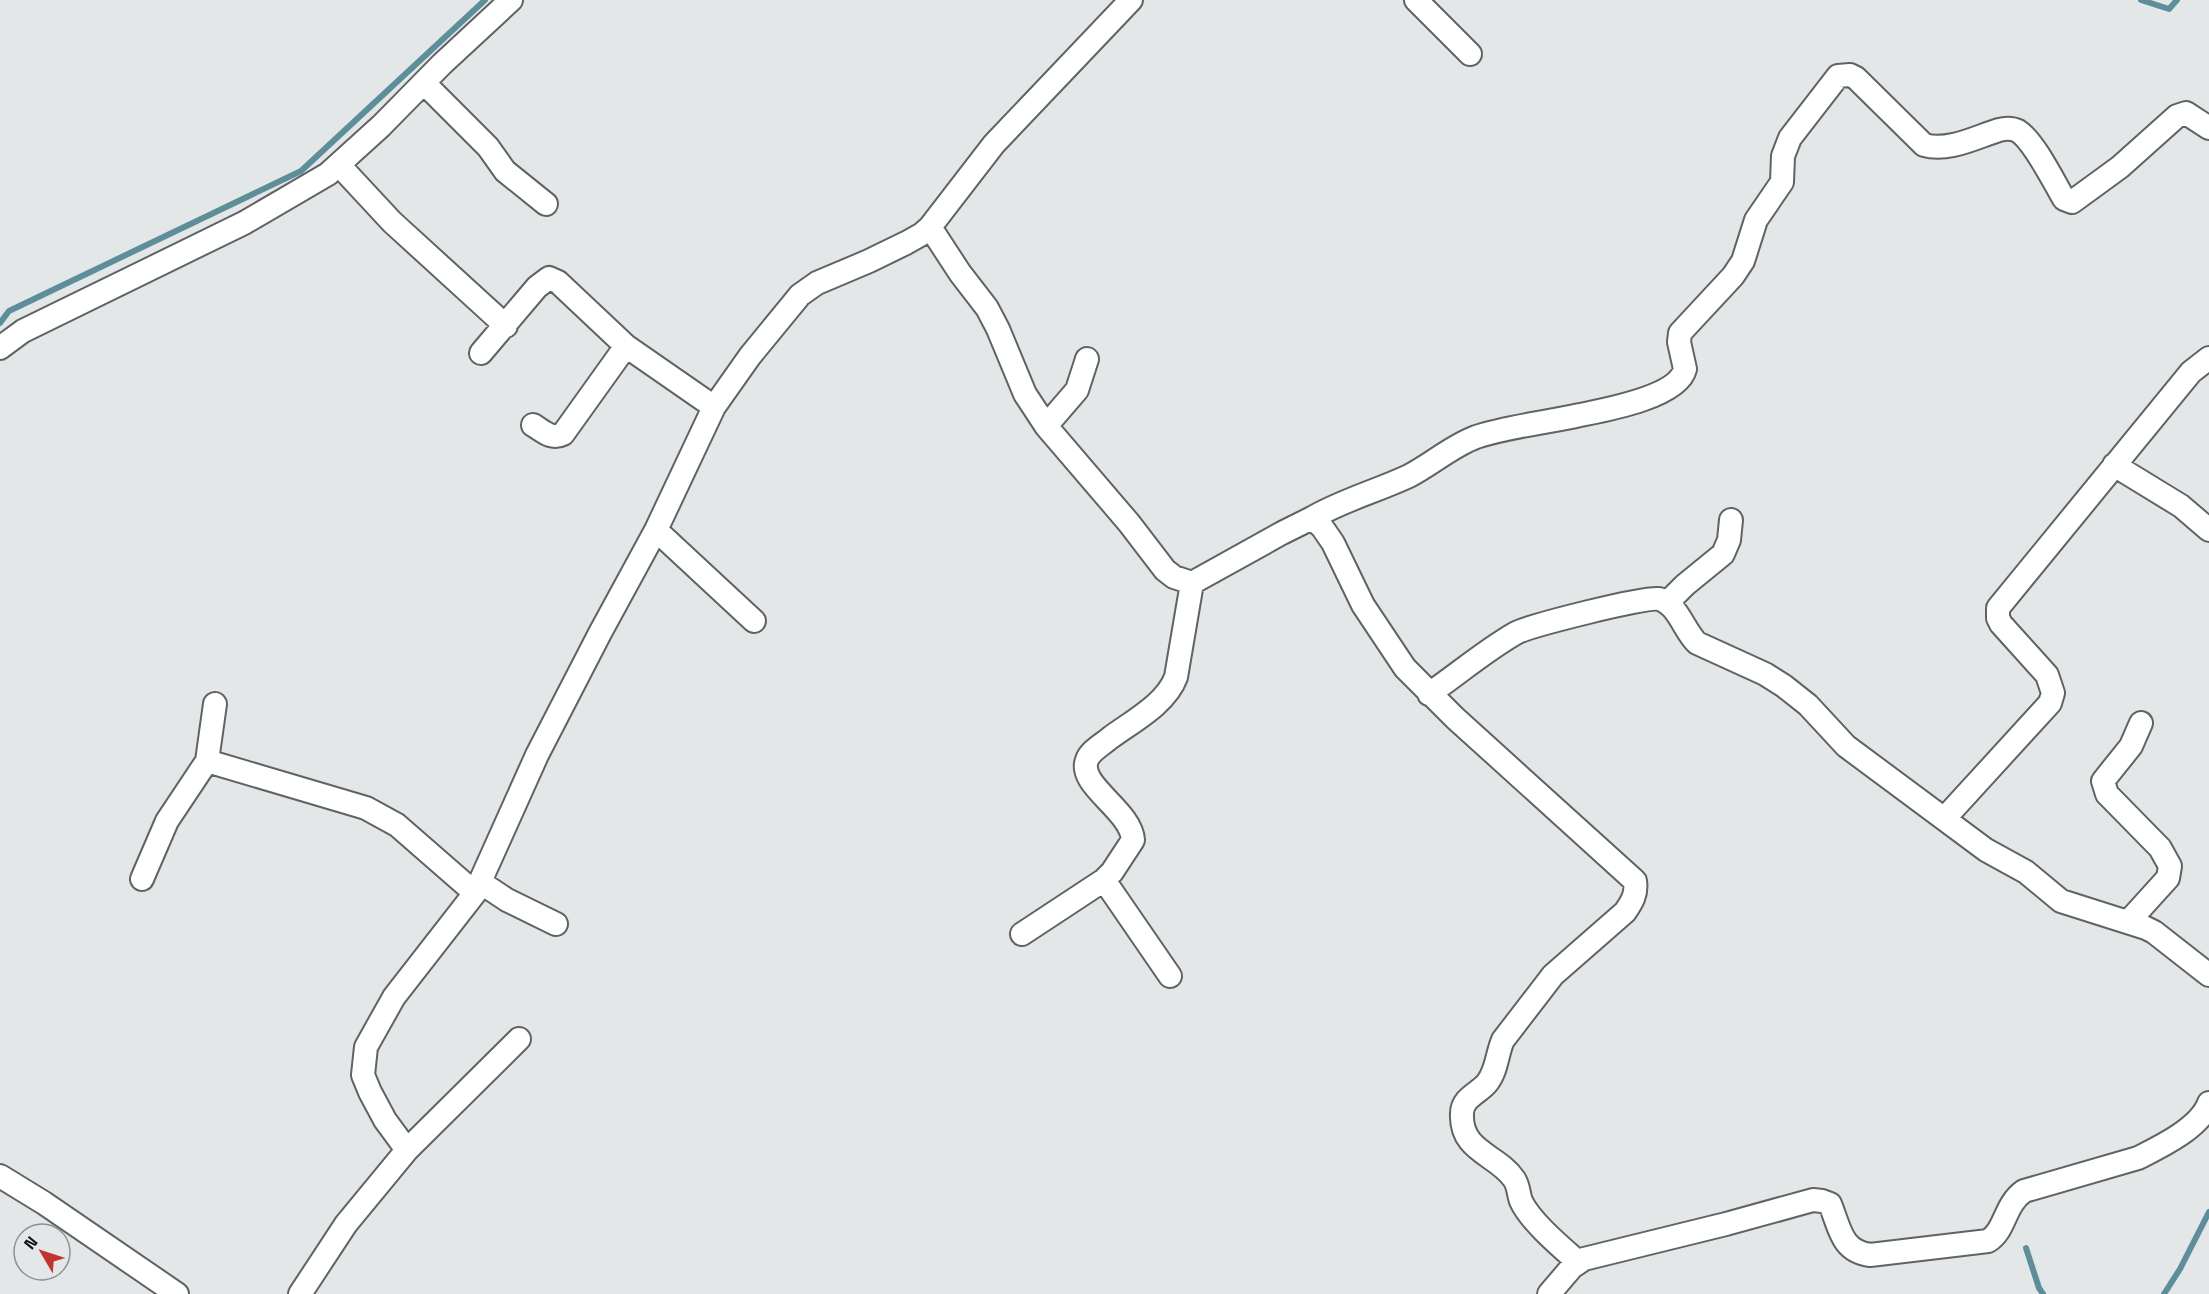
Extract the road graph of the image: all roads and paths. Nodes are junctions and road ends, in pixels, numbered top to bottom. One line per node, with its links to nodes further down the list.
1 (511, 0): 5 (street)
2 (1131, 0): 9 (street)
3 (1416, 0): 4 (street)
4 (1470, 54)
5 (424, 83): 7 (street); 8 (street)
6 (2209, 128): 20 (street)
7 (339, 165): 10 (street); 12 (street)
8 (546, 204)
9 (930, 227): 16 (street); 18 (street)
10 (506, 326): 11 (street); 13 (street)
11 (626, 346): 16 (street); 17 (street)
12 (0, 348)
13 (481, 353)
14 (2209, 358): 19 (street)
15 (1087, 359): 18 (street)
16 (714, 408): 22 (street)
17 (533, 425)
18 (1046, 426): 24 (street)
19 (2114, 465): 23 (street); 31 (street)
20 (1312, 518): 24 (street); 27 (street)
21 (1731, 520): 25 (street)
22 (656, 530): 26 (street); 34 (street)
23 (2209, 530)
24 (1192, 583): 33 (street)
25 (1667, 603): 27 (street); 31 (street)
26 (754, 621)
27 (1430, 694): 44 (street)
28 (215, 704): 30 (street)
29 (2141, 723): 35 (street)
30 (207, 761): 32 (street); 34 (street)
31 (1944, 819): 35 (street)
32 (142, 879)
33 (1104, 880): 37 (street); 39 (street)
34 (477, 887): 36 (street); 42 (street)
35 (2129, 921): 38 (street)
36 (556, 924)
37 (1022, 934)
38 (2209, 975)
39 (1170, 976)
40 (519, 1039): 42 (street)
41 (2209, 1103): 44 (street)
42 (407, 1150): 46 (street)
43 (2, 1180): 45 (street)
44 (1578, 1262): 47 (street)
45 (177, 1294)
46 (300, 1294)
47 (1549, 1294)

